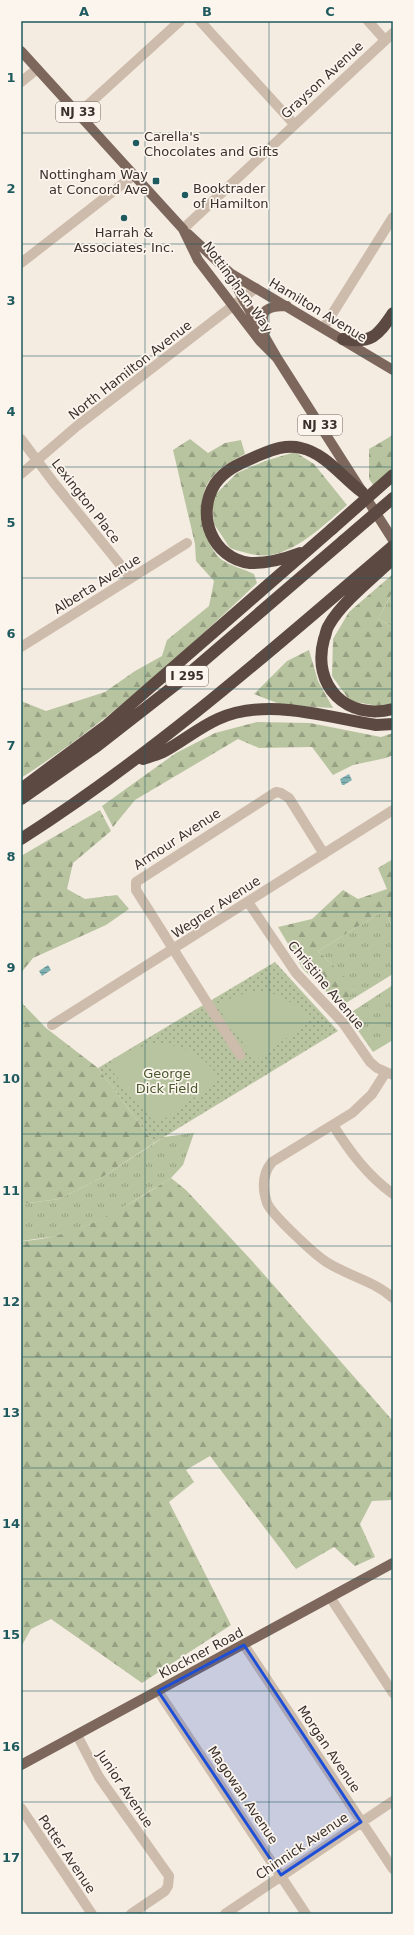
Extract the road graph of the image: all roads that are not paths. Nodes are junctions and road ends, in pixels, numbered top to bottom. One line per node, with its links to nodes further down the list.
1 (180, 21): 9 (street)
2 (200, 21): 10 (street)
3 (368, 21): 5 (street)
4 (393, 33): 5 (street, Grayson Avenue)
5 (385, 40): 10 (street, Grayson Avenue)
6 (21, 51): 7 (main road, Nottingham Way / NJ 33)
7 (38, 69): 8 (street); 9 (main road, Nottingham Way / NJ 33)
8 (21, 82)
9 (79, 113): 11 (main road, Nottingham Way / NJ 33)
10 (294, 124): 13 (street, Grayson Avenue)
11 (134, 175): 13 (main road, Nottingham Way / NJ 33); 14 (street)
12 (393, 217): 21 (street)
13 (183, 229): 15 (main road); 18 (main road, Nottingham Way / NJ 33)
14 (21, 263)
15 (230, 273): 16 (main road, Hamilton Avenue); 17 (main road, Nottingham Way / NJ 33)
16 (256, 288): 17 (street, North Hamilton Avenue); 19 (main road, Hamilton Avenue)
17 (243, 299): 18 (street, North Hamilton Avenue); 23 (main road, Nottingham Way / NJ 33)
18 (234, 306): 23 (main road, Nottingham Way / NJ 33); 26 (street, North Hamilton Avenue)
19 (288, 306): 21 (main road, Hamilton Avenue); 23 (main road)
20 (393, 313): 22 (highway)
21 (324, 327): 22 (main road, Hamilton Avenue)
22 (342, 339): 24 (main road, Hamilton Avenue)
23 (277, 358): 29 (main road, Nottingham Way / NJ 33)
24 (393, 370)
25 (21, 439): 26 (street, Lexington Place)
26 (38, 461): 27 (street, North Hamilton Avenue); 36 (street, Lexington Place)
27 (21, 474)
28 (393, 475): 34 (highway, bridge)
29 (362, 492): 31 (main road, Nottingham Way / NJ 33); 34 (highway)
30 (393, 498): 43 (highway, I 295, bridge)
31 (393, 540)
32 (187, 543): 36 (street, Alberta Avenue)
33 (393, 546): 37 (highway, I 295)
34 (309, 549): 42 (highway)
35 (393, 559): 37 (highway)
36 (131, 578): 38 (street, Alberta Avenue)
37 (364, 579): 39 (highway); 41 (highway, I 295)
38 (21, 647)
39 (393, 709)
40 (393, 724): 41 (highway)
41 (127, 766): 45 (highway, I 295)
42 (21, 789)
43 (21, 799)
44 (393, 810): 46 (street, Wegner Avenue)
45 (21, 839)
46 (324, 854): 47 (street, Wegner Avenue); 48 (street, Armour Avenue)
47 (248, 902): 48 (street, Wegner Avenue); 51 (street, Christine Avenue)
48 (173, 950): 49 (street, Wegner Avenue); 50 (street, Armour Avenue)
49 (52, 1025)
50 (240, 1055)
51 (389, 1074): 52 (street)
52 (333, 1125): 53 (street); 54 (street)
53 (393, 1194)
54 (393, 1298)
55 (393, 1564): 56 (main road, Klockner Road)
56 (330, 1598): 57 (main road, Klockner Road); 59 (street)
57 (244, 1645): 58 (main road, Klockner Road); 64 (street, Morgan Avenue)
58 (158, 1691): 60 (main road, Klockner Road); 66 (street, Magowan Avenue)
59 (393, 1693)
60 (77, 1735): 61 (main road, Klockner Road); 68 (street, Junior Avenue)
61 (21, 1765)
62 (393, 1801): 64 (street, Chinnick Avenue)
63 (21, 1808): 67 (street, Potter Avenue)
64 (362, 1822): 65 (street, Morgan Avenue); 66 (street, Chinnick Avenue)
65 (393, 1869)
66 (281, 1876): 69 (street, Chinnick Avenue); 70 (street, Magowan Avenue)
67 (92, 1914)
68 (131, 1914)
69 (225, 1914)
70 (306, 1914)

